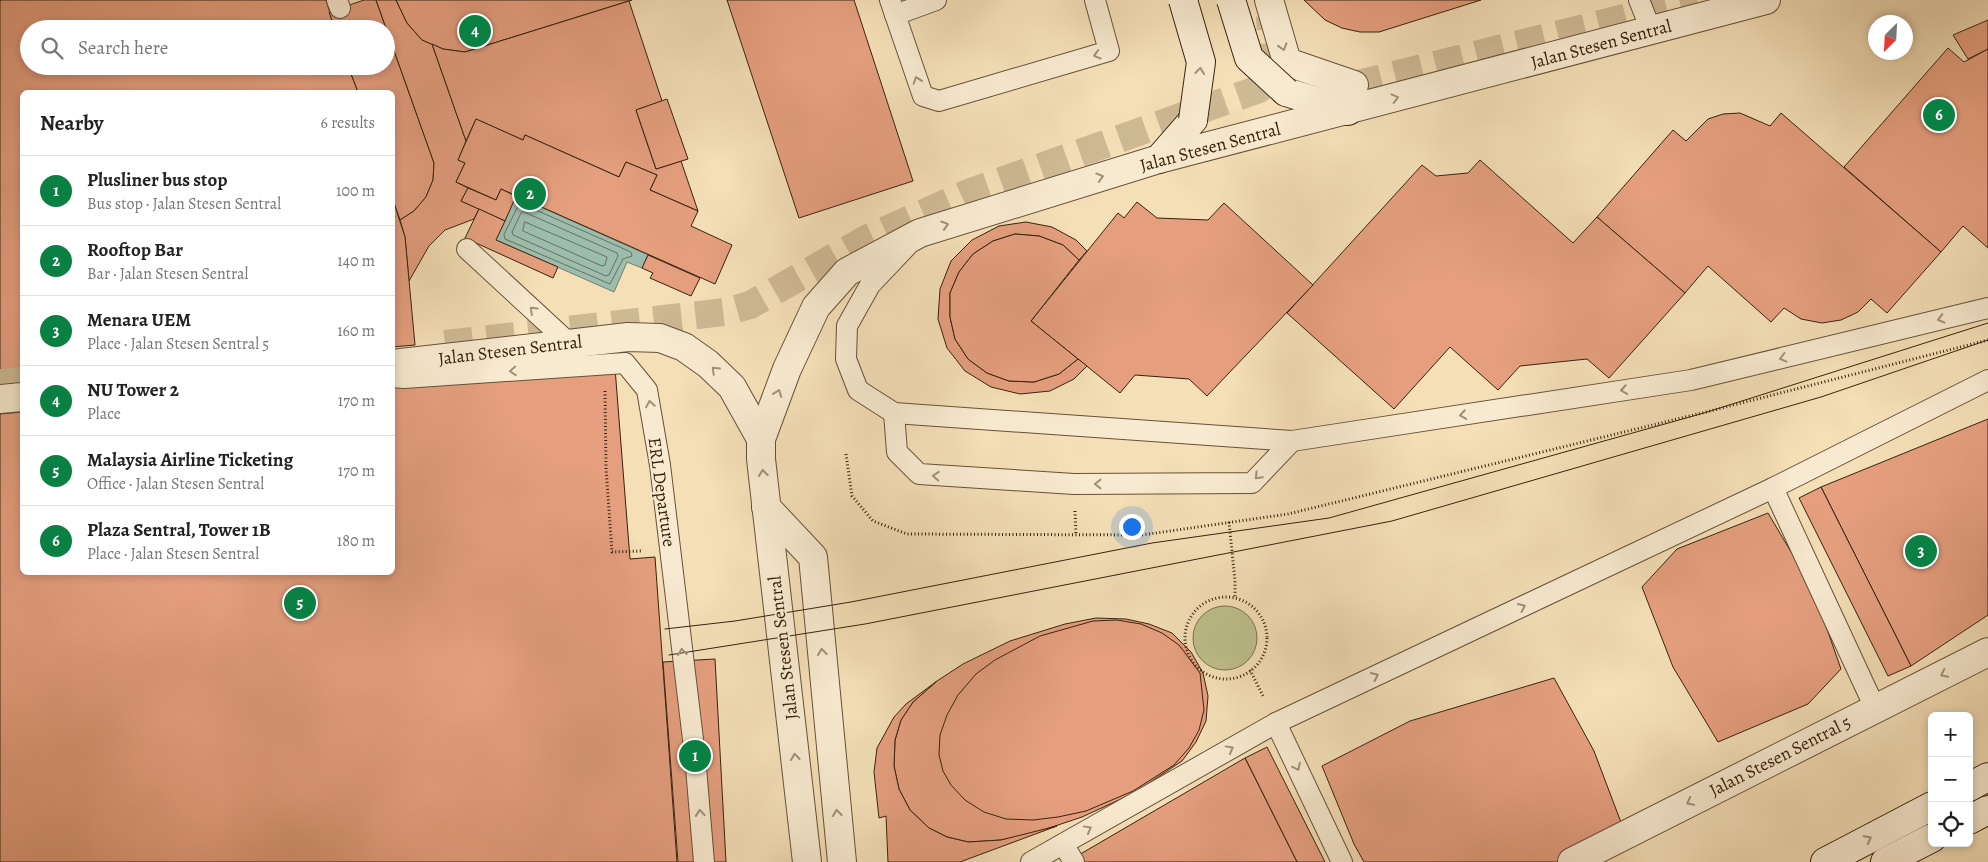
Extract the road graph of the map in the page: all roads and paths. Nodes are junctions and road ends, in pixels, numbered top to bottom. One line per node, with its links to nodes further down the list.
1 (936, 0): 8 (lane)
2 (1095, 0): 8 (lane, one-way to 8)
3 (1183, 0): 11 (street, one-way to 3, bridge)
4 (1231, 0): 10 (street, bridge)
5 (1269, 0): 10 (street, one-way to 10)
6 (1638, 0): 9 (lane)
7 (1766, 0): 9 (street, Jalan Stesen Sentral)
8 (892, 8)
9 (1651, 30): 10 (street, Jalan Stesen Sentral, one-way to 9)
10 (1351, 98): 11 (street, Jalan Stesen Sentral)
11 (1159, 159): 12 (street, Jalan Stesen Sentral, one-way to 11)
12 (920, 233): 22 (lane); 23 (street, Jalan Stesen Sentral, one-way to 12)
13 (467, 248): 16 (lane, one-way to 13)
14 (1988, 308): 24 (lane, one-way to 24)
15 (1988, 340): 29 (path)
16 (568, 343): 17 (street, Jalan Stesen Sentral); 23 (street, Jalan Stesen Sentral, one-way to 16)
17 (395, 364)
18 (395, 377): 43 (lane, ERL Departure, one-way to 18)
19 (1988, 380): 27 (lane)
20 (20, 397): 21 (street)
21 (0, 399)
22 (894, 413): 24 (lane); 24 (lane, one-way to 22)
23 (762, 439): 28 (street, Jalan Stesen Sentral, one-way to 23)
24 (1292, 441)
25 (846, 454): 29 (path)
26 (606, 468): 30 (path)
27 (1773, 488): 33 (lane); 34 (lane, one-way to 27)
28 (766, 507): 42 (street, Jalan Stesen Sentral, one-way to 28); 44 (street, one-way to 28)
29 (1229, 522): 31 (path)
30 (647, 550)
31 (1235, 598): 31 (path)
32 (1988, 652): 33 (street, Jalan Stesen Sentral 5, one-way to 33)
33 (1876, 708): 48 (street, Jalan Stesen Sentral 5, one-way to 48)
34 (1276, 723): 41 (lane, one-way to 34); 47 (lane, one-way to 47)
35 (1988, 777): 36 (street)
36 (1973, 785)
37 (1928, 808): 49 (street, one-way to 37)
38 (1988, 810): 39 (street)
39 (1973, 818)
40 (1928, 840): 50 (street)
41 (1063, 844): 45 (lane); 46 (lane)
42 (806, 861)
43 (704, 862)
44 (842, 862)
45 (1031, 862)
46 (1074, 862)
47 (1342, 862)
48 (1572, 862)
49 (1825, 862)
50 (1885, 862)

